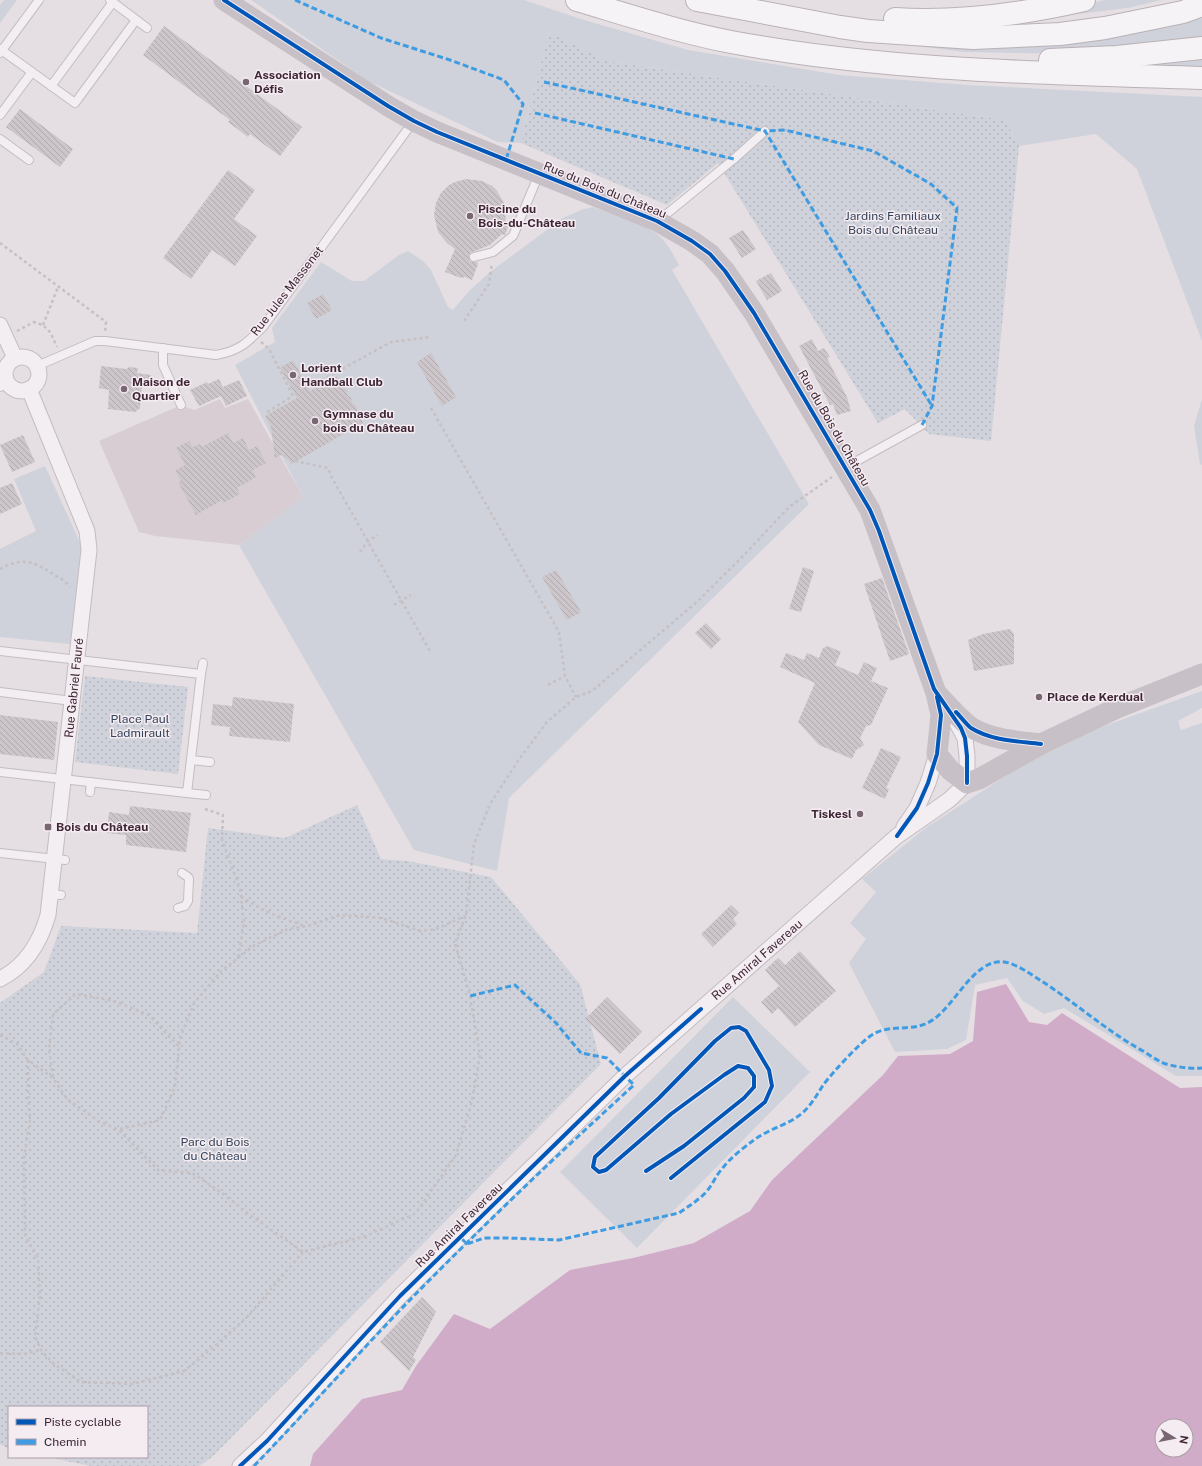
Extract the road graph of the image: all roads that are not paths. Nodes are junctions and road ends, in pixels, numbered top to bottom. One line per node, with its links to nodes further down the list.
1 (39, 0): 13 (lane)
2 (224, 0): 18 (street, Rue du Bois du Château)
3 (577, 0): 10 (highway)
4 (697, 0): 8 (highway)
5 (1084, 0): 8 (highway)
6 (112, 1): 9 (lane); 16 (lane)
7 (1202, 6): 8 (highway)
8 (768, 14)
9 (136, 20): 11 (lane); 16 (lane)
10 (653, 23): 12 (highway); 15 (highway)
11 (147, 28)
12 (1202, 48)
13 (0, 51): 14 (lane)
14 (32, 72): 16 (lane); 17 (lane)
15 (1202, 78)
16 (51, 86)
17 (0, 115)
18 (414, 121): 22 (street, Rue du Bois du Château); 26 (lane, Rue Jules Massenet)
19 (765, 131): 23 (lane)
20 (0, 139): 21 (lane)
21 (29, 160)
22 (539, 173): 23 (street, Rue du Bois du Château); 24 (lane)
23 (657, 222): 33 (street, Rue du Bois du Château)
24 (474, 257)
25 (3, 331): 27 (street)
26 (163, 348): 28 (lane, Rue Jules Massenet); 31 (lane)
27 (15, 358): 28 (street); 29 (street)
28 (37, 366): 30 (street)
29 (4, 385): 30 (street)
30 (29, 390): 35 (street, Rue Gabriel Fauré)
31 (181, 405)
32 (922, 425): 33 (lane)
33 (845, 468): 40 (street, Rue du Bois du Château)
34 (0, 650): 35 (lane)
35 (77, 660): 37 (lane); 41 (street, Rue Gabriel Fauré)
36 (203, 663): 37 (lane)
37 (202, 674): 44 (lane)
38 (1201, 675): 42 (street, Rue Amiral Favereau)
39 (0, 692): 41 (lane)
40 (936, 693): 42 (street, Rue du Bois du Château); 43 (street, Rue du Bois du Château); 49 (street, Rue du Bois du Château)
41 (72, 701): 47 (street, Rue Gabriel Fauré)
42 (1041, 744): 49 (street, Rue Amiral Favereau)
43 (937, 754): 49 (street); 53 (street, Rue du Bois du Château)
44 (191, 760): 45 (lane); 51 (lane)
45 (210, 762)
46 (0, 772): 47 (lane)
47 (64, 779): 48 (lane); 55 (street, Rue Gabriel Fauré)
48 (91, 782): 50 (lane); 51 (lane)
49 (966, 783): 53 (street, Rue Amiral Favereau)
50 (90, 792)
51 (188, 793): 52 (lane)
52 (206, 795)
53 (897, 836): 59 (street, Rue Amiral Favereau)
54 (0, 853): 55 (lane)
55 (59, 860): 58 (street, Rue Gabriel Fauré)
56 (182, 874): 57 (lane)
57 (178, 908)
58 (0, 979)
59 (240, 1466)

